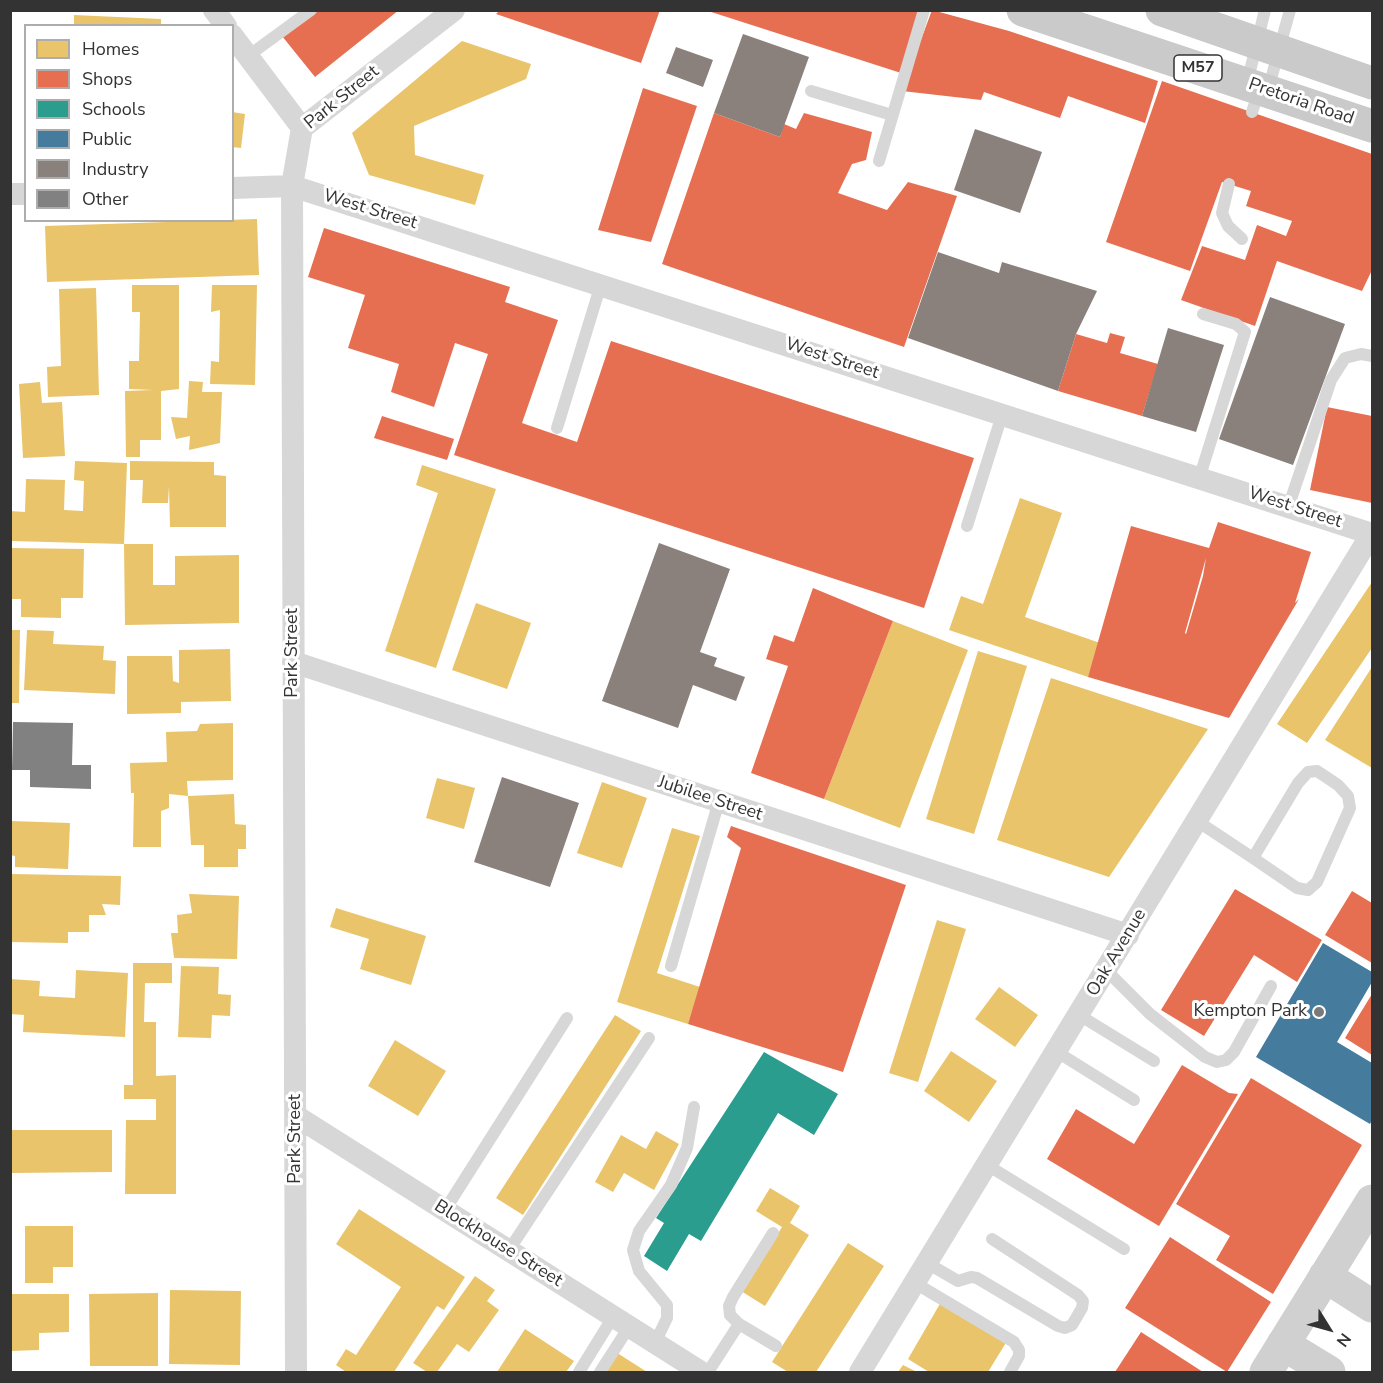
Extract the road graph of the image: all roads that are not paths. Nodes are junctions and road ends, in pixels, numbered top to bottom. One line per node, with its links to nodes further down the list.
1 (214, 10): 9 (street)
2 (310, 10): 12 (lane)
3 (924, 10): 16 (lane)
4 (1023, 10): 15 (main road, Pretoria Road / M57)
5 (1162, 10): 11 (main road, M57)
6 (1265, 10): 11 (lane)
7 (1290, 10): 11 (lane)
8 (446, 13): 18 (street, Park Street)
9 (224, 24)
10 (234, 38): 12 (street)
11 (1268, 46): 13 (main road, M57); 15 (lane); 15 (lane)
12 (248, 56): 18 (street)
13 (1372, 83)
14 (811, 91): 16 (lane)
15 (1257, 93): 17 (main road, Pretoria Road / M57)
16 (892, 115): 19 (lane)
17 (1372, 126)
18 (302, 128): 21 (street, Park Street)
19 (879, 161)
20 (1229, 184): 23 (lane)
21 (291, 186): 22 (street, West Street); 24 (street, West Street); 33 (street, Park Street)
22 (234, 188)
23 (1242, 239)
24 (601, 284): 27 (street, West Street); 28 (lane)
25 (1203, 314): 29 (lane)
26 (1372, 356): 30 (lane)
27 (1002, 415): 29 (street, West Street); 31 (lane)
28 (557, 428)
29 (1199, 478): 30 (street, West Street)
30 (1289, 505): 32 (street, West Street)
31 (967, 526)
32 (1372, 533): 35 (street, Oak Avenue)
33 (293, 662): 34 (street, Jubilee Street); 48 (street, Park Street)
34 (719, 801): 37 (street, Jubilee Street); 38 (lane)
35 (1197, 821): 36 (lane); 37 (street, Oak Avenue)
36 (1253, 858): 36 (lane)
37 (1128, 935): 39 (street, Oak Avenue)
38 (671, 966)
39 (1107, 971): 40 (lane); 41 (street, Oak Avenue)
40 (1271, 986)
41 (1079, 1015): 44 (street, Oak Avenue); 45 (lane)
42 (567, 1017): 51 (lane)
43 (649, 1038): 55 (lane)
44 (1057, 1052): 46 (lane); 49 (street, Oak Avenue)
45 (1154, 1061)
46 (1134, 1100)
47 (694, 1107): 62 (lane)
48 (296, 1116): 51 (street, Blockhouse Street); 65 (street, Park Street)
49 (987, 1165): 54 (lane); 56 (street, Oak Avenue)
50 (1372, 1201): 57 (main road)
51 (445, 1210): 55 (street, Blockhouse Street)
52 (773, 1233): 61 (lane)
53 (992, 1239): 56 (lane)
54 (1124, 1249)
55 (509, 1251): 60 (street, Blockhouse Street)
56 (927, 1263): 58 (street, Oak Avenue)
57 (1325, 1276): 59 (main road); 63 (main road)
58 (915, 1283): 70 (street, Oak Avenue); 71 (lane)
59 (1372, 1306)
60 (621, 1322): 62 (street, Blockhouse Street); 66 (lane); 67 (lane)
61 (739, 1324): 64 (lane); 69 (lane)
62 (655, 1343): 68 (street, Blockhouse Street)
63 (1283, 1344): 72 (main road); 73 (main road)
64 (776, 1346)
65 (296, 1372)
66 (579, 1372)
67 (600, 1372)
68 (701, 1372)
69 (708, 1372)
70 (860, 1372)
71 (1010, 1372)
72 (1266, 1372)
73 (1329, 1372)

